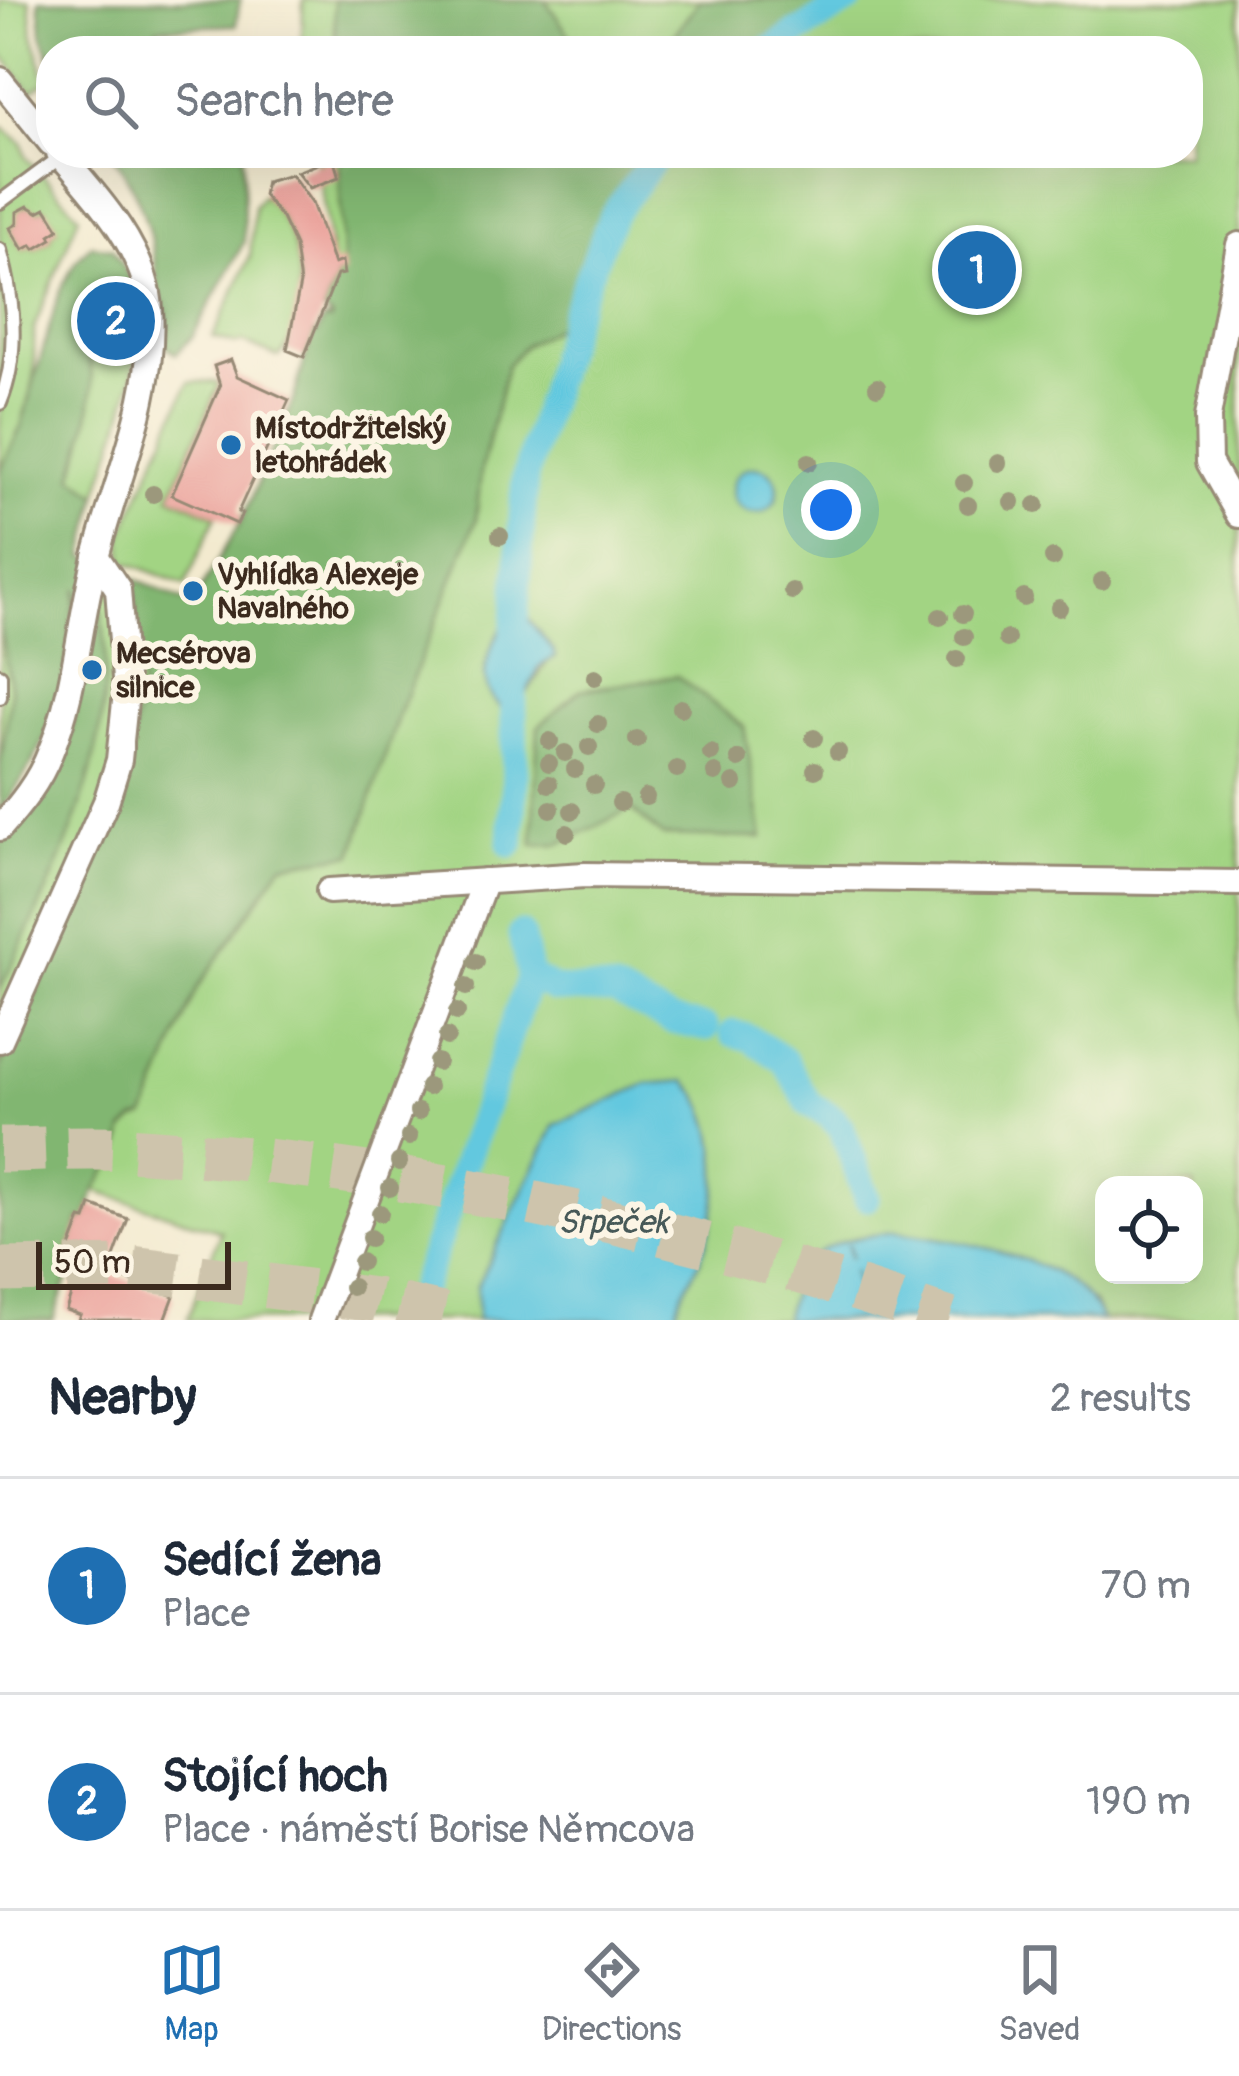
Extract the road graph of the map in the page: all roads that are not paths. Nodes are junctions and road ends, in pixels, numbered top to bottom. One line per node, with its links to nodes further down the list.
1 (0, 80): 2 (street)
2 (36, 124)
3 (39, 168): 5 (lane)
4 (73, 168): 10 (street)
5 (0, 202)
6 (1239, 245): 9 (street)
7 (0, 250): 8 (lane)
8 (0, 404)
9 (1239, 515)
10 (96, 556): 13 (street); 17 (street)
11 (0, 674): 12 (lane)
12 (0, 697)
13 (0, 828)
14 (485, 881): 15 (street); 16 (street); 18 (street)
15 (1239, 883)
16 (329, 891)
17 (0, 1040)
18 (320, 1320)

